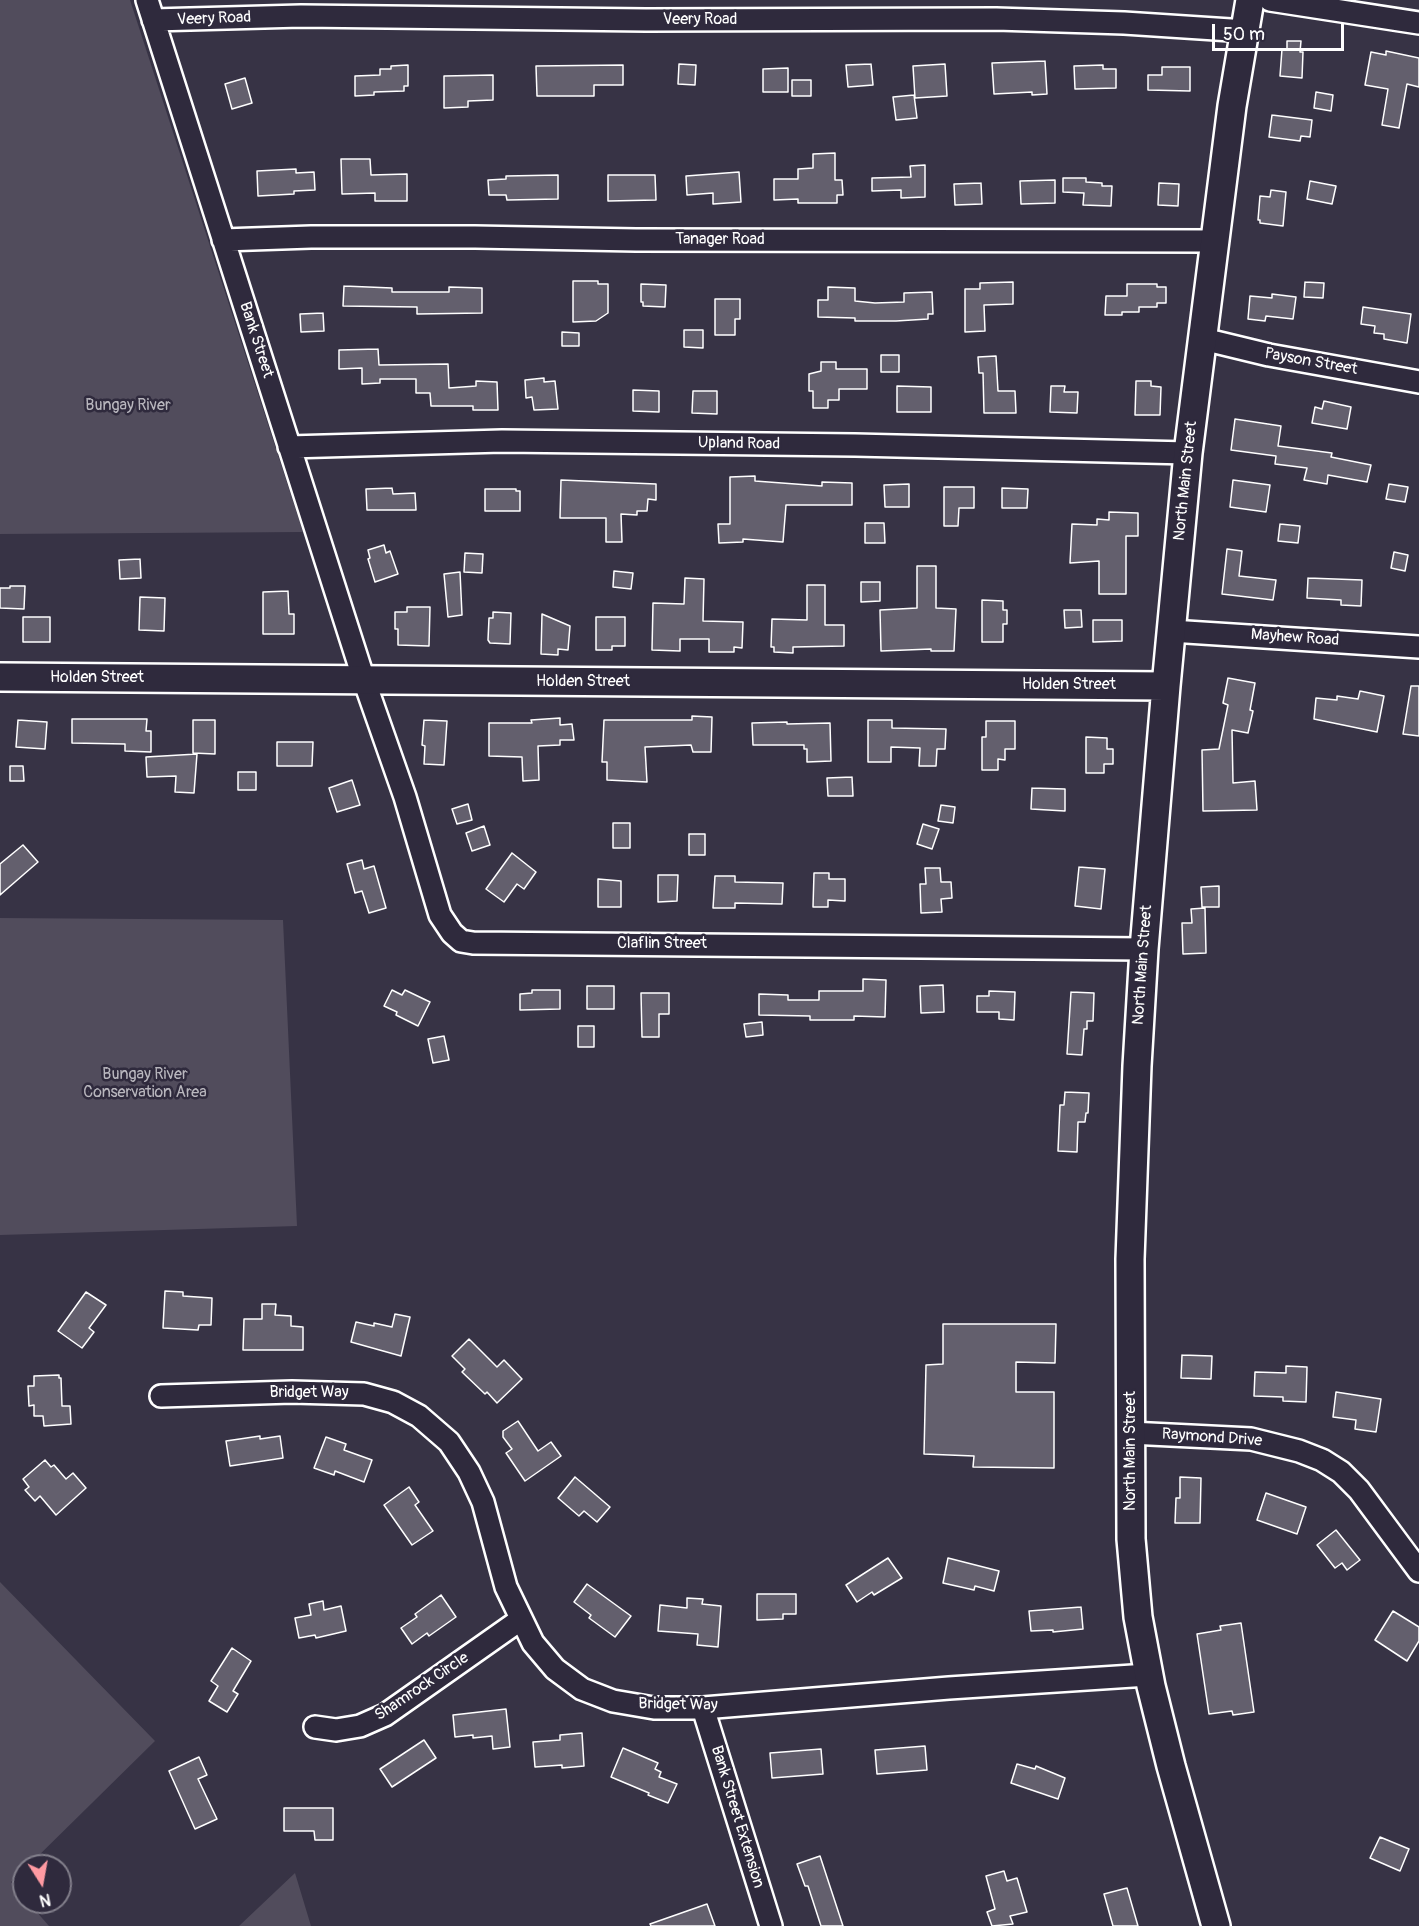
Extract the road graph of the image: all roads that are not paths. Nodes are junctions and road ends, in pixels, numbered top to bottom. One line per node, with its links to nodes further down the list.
1 (147, 0): 4 (street, Bank Street)
2 (1250, 0): 6 (main road, North Main Street)
3 (1270, 0): 5 (street)
4 (153, 20): 6 (street, Veery Road); 7 (street, Bank Street)
5 (1419, 23)
6 (1246, 31): 8 (main road, North Main Street)
7 (224, 240): 8 (street, Tanager Road); 11 (street, Bank Street)
8 (1216, 242): 9 (main road, North Main Street)
9 (1203, 339): 10 (street, Payson Street); 12 (main road, North Main Street)
10 (1419, 382)
11 (289, 447): 12 (street, Upland Road); 16 (street, Bank Street)
12 (1188, 453): 13 (main road, North Main Street)
13 (1171, 631): 14 (street, Mayhew Road); 17 (main road, North Main Street)
14 (1419, 647)
15 (0, 677): 16 (main road, Holden Street)
16 (364, 680): 17 (main road, Holden Street); 18 (street, Claflin Street)
17 (1166, 686): 18 (main road, North Main Street)
18 (1144, 949): 20 (main road, North Main Street)
19 (161, 1396): 22 (street, Bridget Way)
20 (1130, 1433): 21 (street, Raymond Drive); 23 (main road, North Main Street)
21 (1419, 1571)
22 (520, 1620): 24 (street, Bridget Way); 25 (street, Shamrock Circle)
23 (1148, 1674): 24 (street, Bridget Way); 27 (main road, North Main Street)
24 (703, 1708): 26 (street, Bank Street Extension)
25 (315, 1727)
26 (771, 1926)
27 (1216, 1926)

